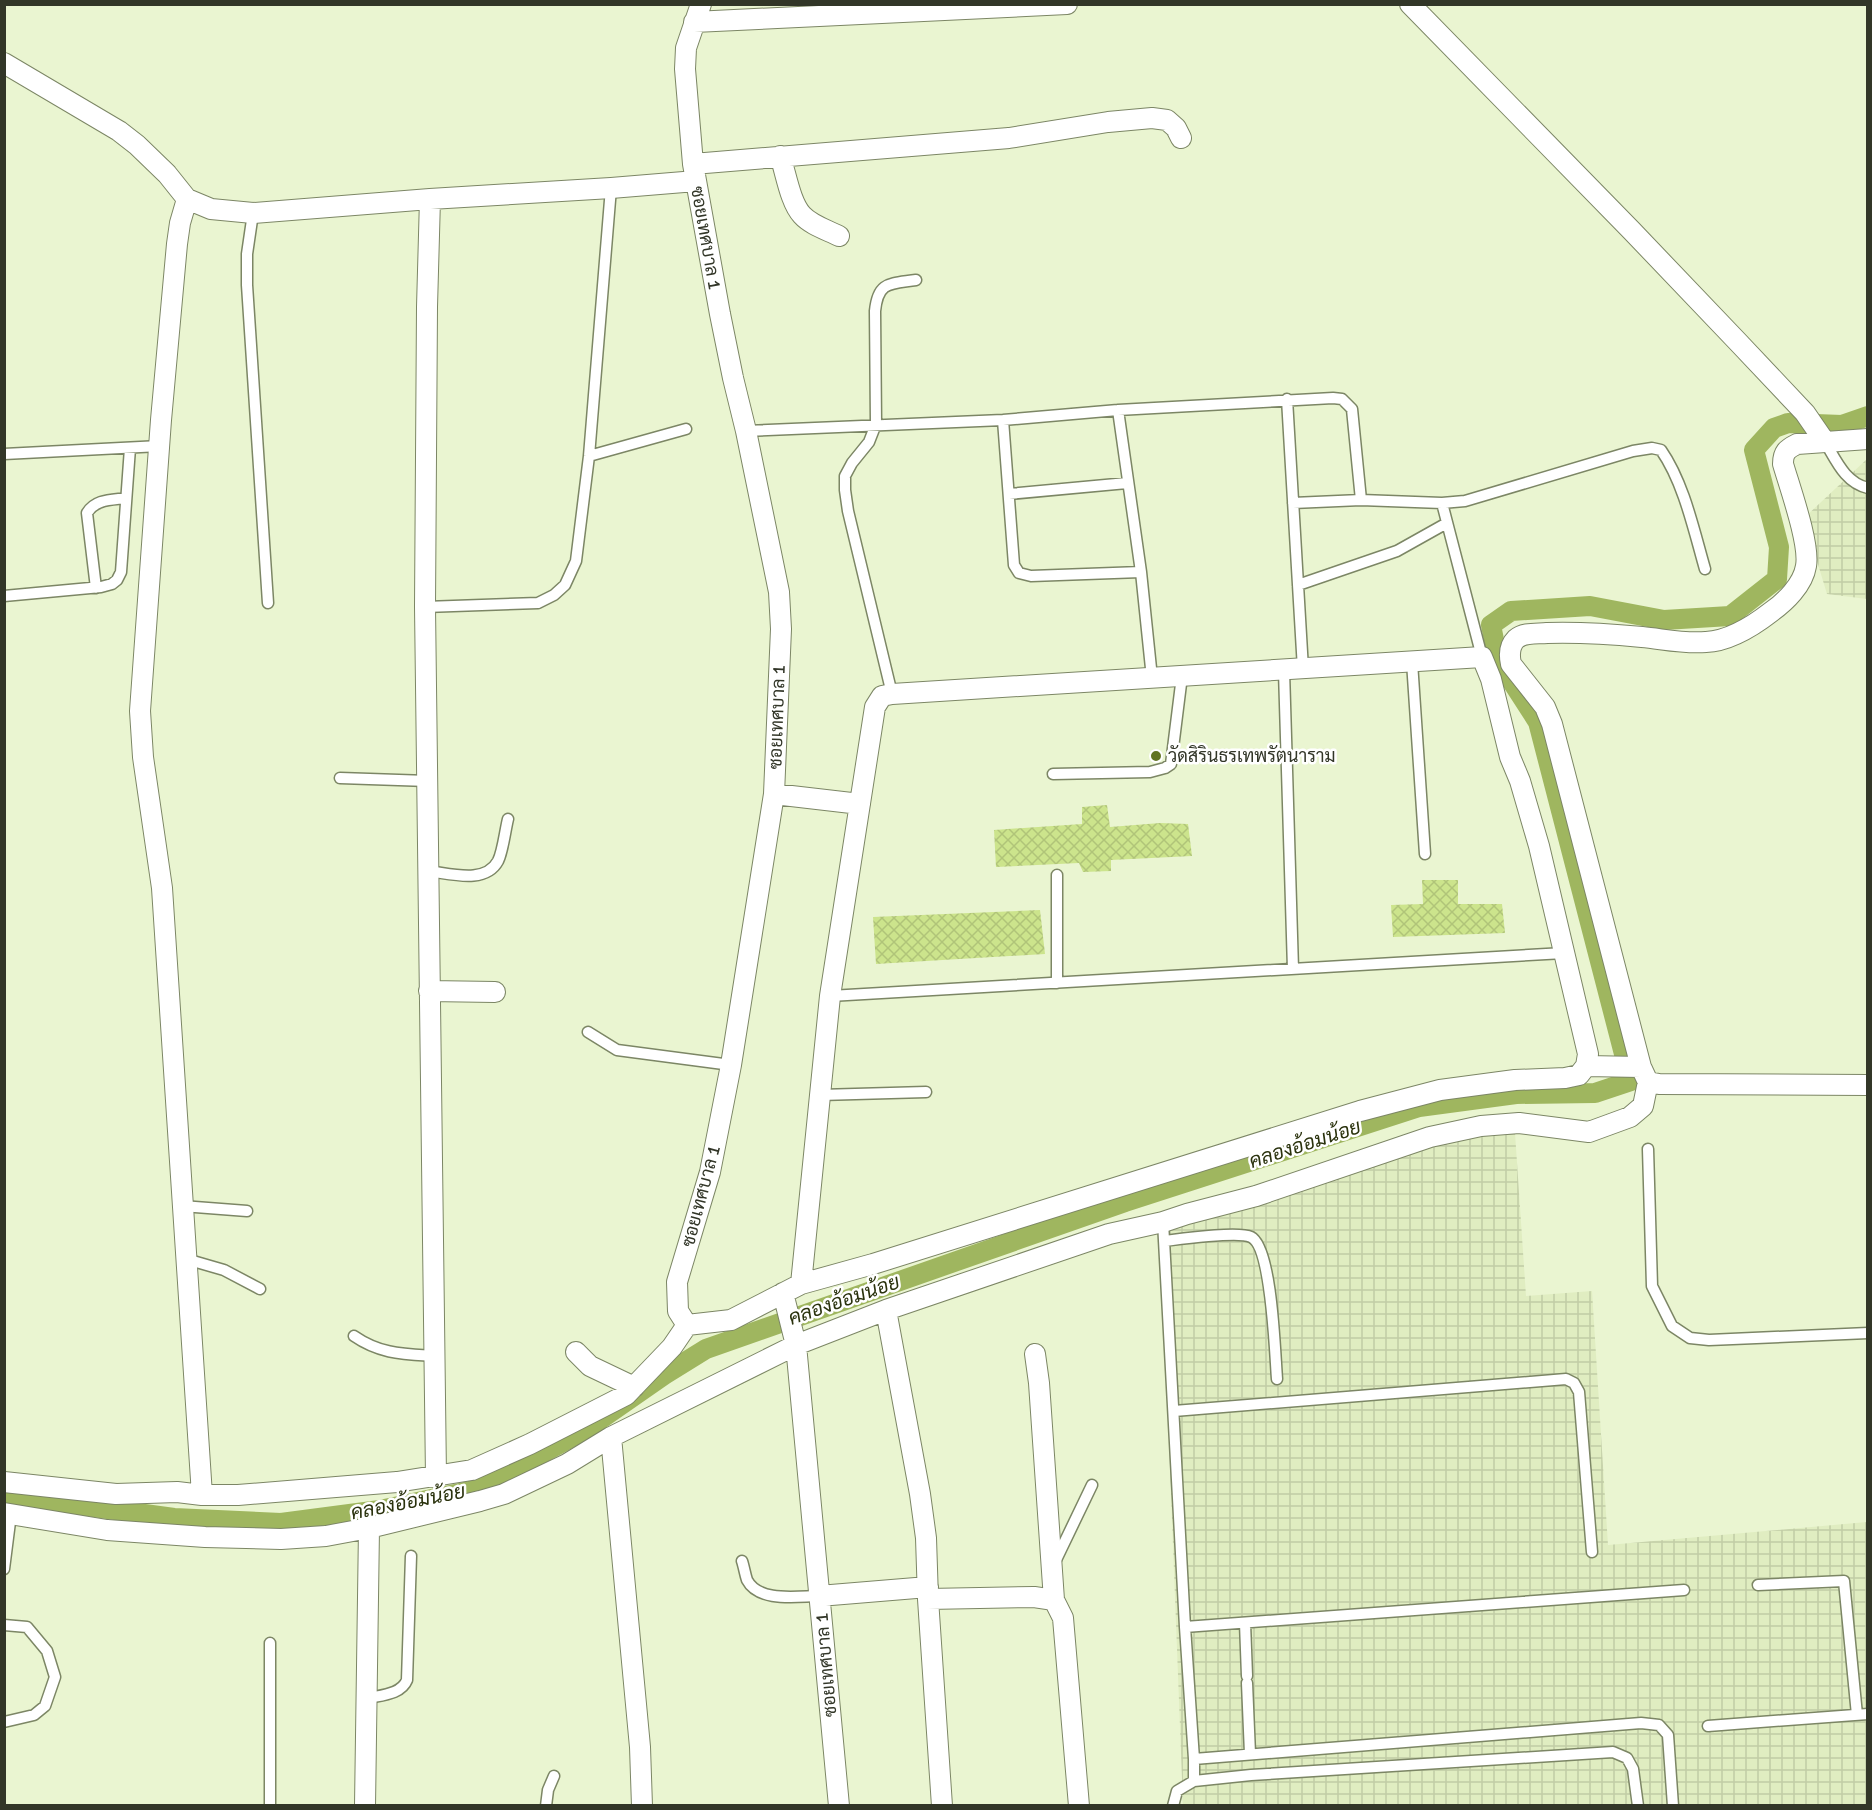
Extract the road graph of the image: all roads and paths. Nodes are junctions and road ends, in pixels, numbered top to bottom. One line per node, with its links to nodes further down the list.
1 (1067, 4): 3 (street)
2 (1410, 4): 20 (street)
3 (697, 13): 7 (street, ซอยเทศบาล 1)
4 (4, 63): 9 (street)
5 (1181, 138): 6 (street)
6 (780, 156): 7 (street); 12 (street)
7 (694, 172): 8 (street); 19 (street, ซอยเทศบาล 1)
8 (611, 188): 10 (street); 25 (lane)
9 (187, 199): 11 (street); 22 (street)
10 (430, 200): 11 (street); 40 (street)
11 (253, 213): 39 (lane)
12 (839, 236)
13 (916, 280): 17 (lane)
14 (1287, 399): 15 (lane); 30 (lane); 31 (lane)
15 (1118, 410): 16 (lane); 26 (lane)
16 (1003, 420): 17 (lane); 28 (lane)
17 (876, 424): 19 (lane); 46 (lane)
18 (686, 429): 25 (lane)
19 (747, 431): 50 (street, ซอยเทศบาล 1)
20 (1824, 440): 21 (street); 27 (lane); 65 (street)
21 (1868, 440)
22 (160, 446): 23 (lane); 70 (street)
23 (130, 448): 24 (lane); 29 (lane)
24 (4, 454)
25 (589, 456): 40 (lane)
26 (1127, 483): 28 (lane); 35 (lane)
27 (1868, 488)
28 (1009, 494): 35 (lane)
29 (126, 498): 37 (lane); 37 (lane)
30 (1361, 500): 31 (lane); 32 (lane)
31 (1293, 503): 36 (lane)
32 (1442, 503): 33 (lane); 34 (lane)
33 (1447, 523): 36 (lane); 41 (lane)
34 (1705, 569)
35 (1141, 572): 45 (lane)
36 (1298, 585): 43 (lane)
37 (96, 588): 38 (lane)
38 (4, 596)
39 (268, 603)
40 (425, 607): 49 (street)
41 (1482, 657): 42 (street); 56 (street)
42 (1412, 662): 43 (street); 53 (lane)
43 (1293, 670): 44 (street); 57 (lane)
44 (1182, 676): 45 (street); 47 (lane)
45 (1152, 678): 46 (street)
46 (892, 693): 51 (street)
47 (1053, 774)
48 (340, 777): 49 (lane)
49 (428, 782): 54 (street)
50 (774, 794): 51 (street); 63 (street, ซอยเทศบาล 1)
51 (860, 804): 61 (street)
52 (508, 819): 54 (lane)
53 (1425, 854)
54 (427, 871): 59 (street)
55 (1057, 875): 58 (lane)
56 (1564, 953): 57 (lane); 64 (street)
57 (1293, 969): 58 (lane)
58 (1057, 983): 61 (lane)
59 (429, 991): 60 (street); 84 (street)
60 (495, 992)
61 (830, 996): 68 (street)
62 (588, 1032): 63 (lane)
63 (730, 1065): 78 (street, ซอยเทศบาล 1)
64 (1595, 1066): 65 (street); 74 (street)
65 (1643, 1083): 66 (street); 72 (street)
66 (1868, 1085)
67 (926, 1092): 68 (lane)
68 (820, 1095): 74 (street)
69 (1648, 1149): 79 (lane)
70 (182, 1206): 71 (lane); 73 (street)
71 (247, 1210)
72 (1164, 1232): 77 (street); 85 (lane); 87 (lane)
73 (186, 1259): 75 (lane); 92 (street)
74 (801, 1284): 76 (street)
75 (260, 1289)
76 (785, 1301): 78 (street); 81 (street, ซอยเทศบาล 1)
77 (886, 1310): 81 (street); 102 (street)
78 (687, 1325): 86 (street)
79 (1868, 1333)
80 (354, 1336): 84 (lane)
81 (795, 1339): 88 (street); 103 (street, ซอยเทศบาล 1)
82 (576, 1352): 86 (street)
83 (1035, 1354): 98 (street)
84 (434, 1356): 89 (street)
85 (1277, 1379)
86 (634, 1387): 89 (street)
87 (1174, 1412): 95 (lane); 107 (lane)
88 (611, 1437): 94 (street); 120 (street)
89 (436, 1477): 92 (street)
90 (4, 1482): 92 (street)
91 (1092, 1485): 98 (lane)
92 (202, 1495)
93 (8, 1513): 94 (street); 99 (lane)
94 (369, 1528): 109 (street)
95 (1592, 1552)
96 (411, 1556): 109 (lane)
97 (742, 1561): 103 (lane)
98 (1052, 1568): 104 (street)
99 (4, 1569)
100 (1758, 1585): 110 (lane)
101 (1684, 1590): 105 (lane)
102 (928, 1593): 103 (street); 104 (street); 122 (street)
103 (819, 1596): 121 (street, ซอยเทศบาล 1)
104 (1054, 1600): 123 (street)
105 (1245, 1623): 107 (lane); 113 (lane)
106 (4, 1625): 111 (lane)
107 (1185, 1627): 114 (lane)
108 (270, 1643): 117 (lane)
109 (365, 1699): 118 (street)
110 (1862, 1714): 112 (lane)
111 (4, 1722)
112 (1708, 1726)
113 (1250, 1754): 114 (lane); 126 (lane)
114 (1194, 1759): 116 (lane)
115 (554, 1776): 119 (lane)
116 (1194, 1781): 124 (lane); 125 (lane)
117 (270, 1806)
118 (365, 1806)
119 (546, 1806)
120 (642, 1806)
121 (838, 1806)
122 (942, 1806)
123 (1079, 1806)
124 (1173, 1806)
125 (1638, 1806)
126 (1673, 1806)

